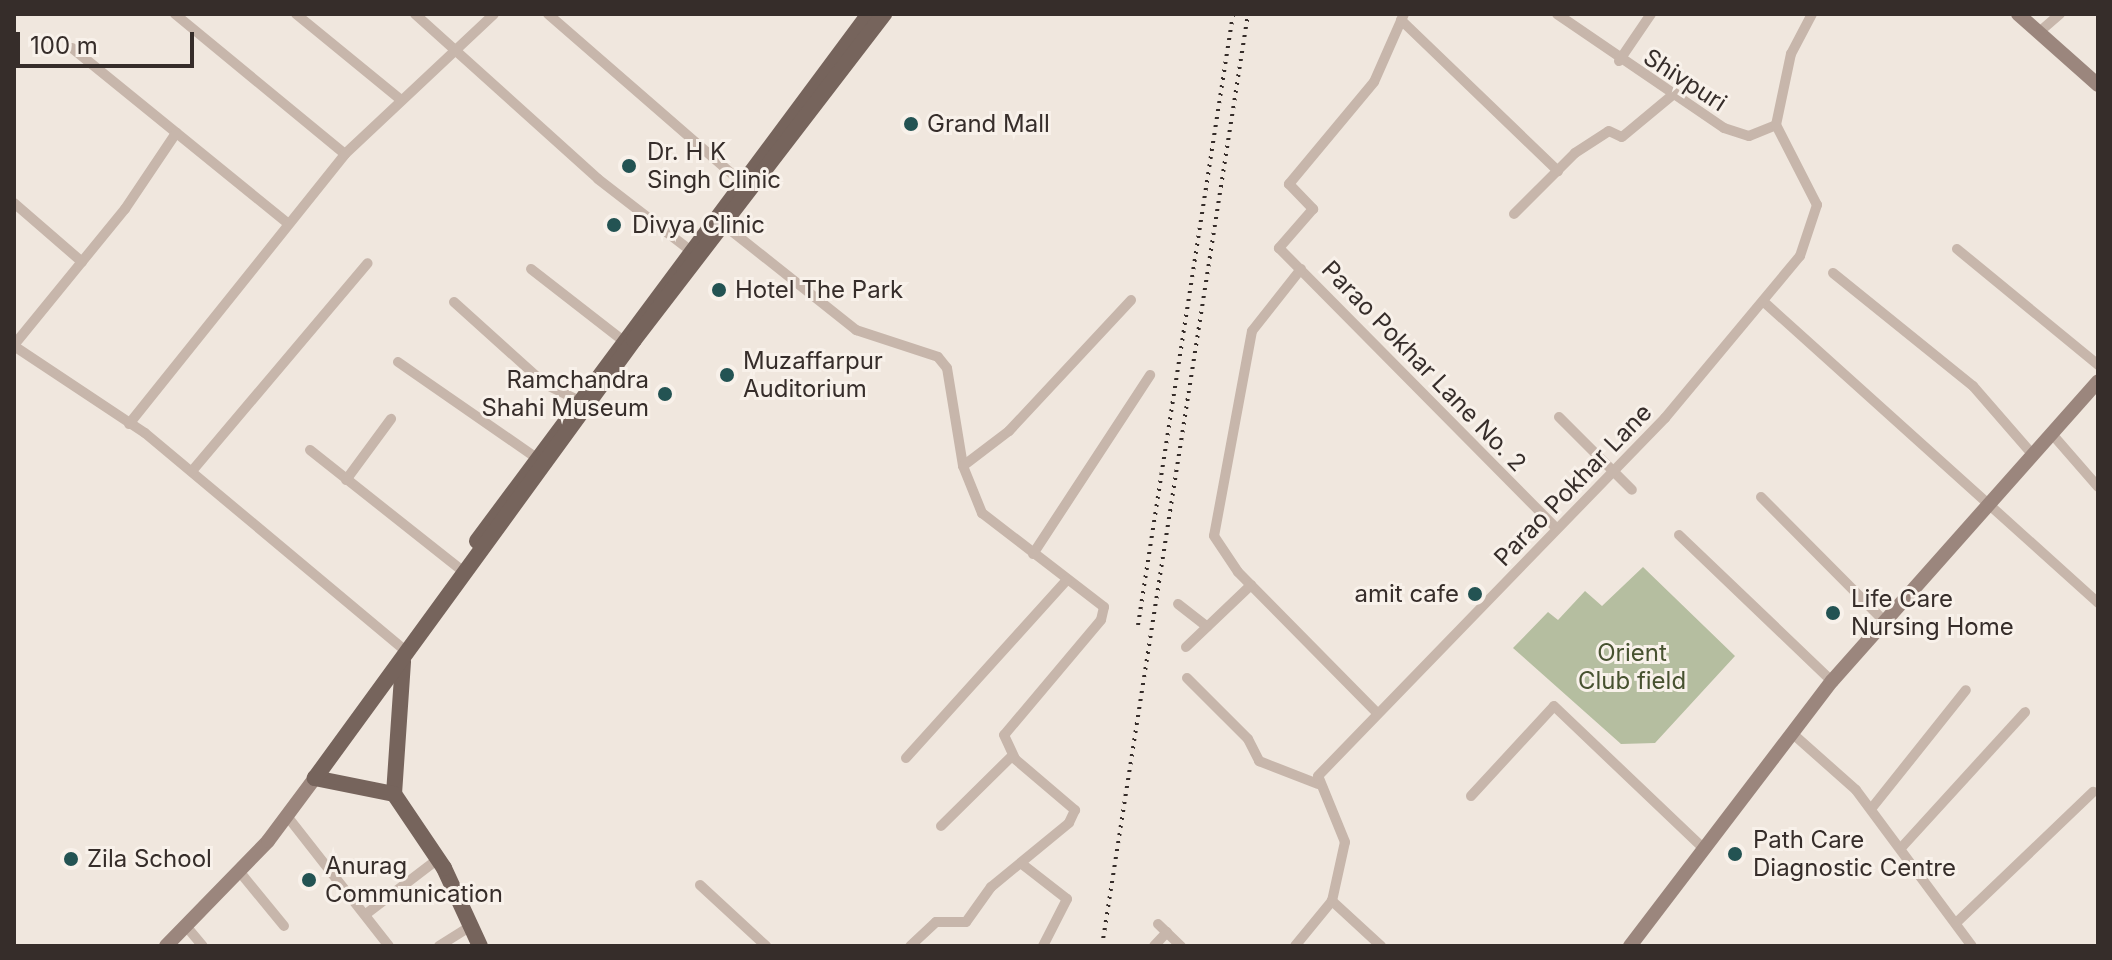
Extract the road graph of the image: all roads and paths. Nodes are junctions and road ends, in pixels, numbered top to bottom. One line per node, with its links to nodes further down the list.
1 (175, 14): 23 (street)
2 (296, 14): 20 (street)
3 (415, 14): 15 (street)
4 (494, 14): 15 (street)
5 (548, 14): 25 (street)
6 (869, 14): 25 (main road)
7 (884, 14): 29 (main road)
8 (1557, 14): 17 (street, Shivpuri)
9 (1651, 14): 17 (street)
10 (1812, 14): 21 (street)
11 (2018, 14): 14 (main road)
12 (2060, 14): 14 (street)
13 (1402, 17): 24 (street); 35 (street, Parao Pokhar Lane No. 2)
14 (2038, 33): 18 (main road)
15 (458, 47): 20 (street); 31 (street)
16 (72, 48): 22 (street)
17 (1619, 61): 19 (street, Shivpuri)
18 (2096, 80)
19 (1675, 93): 21 (street, Shivpuri); 24 (street)
20 (401, 100): 23 (street)
21 (1776, 125): 39 (street, Parao Pokhar Lane)
22 (176, 133): 28 (street); 32 (street)
23 (345, 154): 28 (street)
24 (1558, 171): 27 (street)
25 (741, 182): 31 (main road)
26 (14, 203): 32 (street)
27 (1514, 214)
28 (287, 223): 49 (street)
29 (724, 225): 54 (street); 73 (main road)
30 (1957, 249): 43 (street)
31 (690, 250): 40 (main road)
32 (82, 262): 41 (street)
33 (368, 263): 55 (street)
34 (531, 269): 40 (street)
35 (1301, 269): 62 (street, Parao Pokhar Lane No. 2); 67 (street)
36 (1833, 273): 52 (street)
37 (1131, 300): 54 (street)
38 (454, 302): 46 (street)
39 (1764, 302): 56 (street, Parao Pokhar Lane); 61 (street)
40 (621, 339): 46 (main road)
41 (14, 346): 49 (street)
42 (398, 362): 53 (street)
43 (2098, 365)
44 (1150, 375): 64 (street)
45 (2098, 381): 50 (main road)
46 (576, 399): 53 (main road)
47 (1559, 417): 56 (street)
48 (391, 419): 57 (street)
49 (129, 424): 55 (street)
50 (2052, 434): 52 (main road); 58 (street)
51 (310, 450): 57 (street)
52 (2033, 455): 61 (main road)
53 (535, 457): 65 (main road)
54 (963, 466): 64 (street)
55 (192, 471): 73 (street)
56 (1612, 472): 59 (street); 62 (street, Parao Pokhar Lane)
57 (346, 480): 65 (street)
58 (2098, 487)
59 (1632, 490)
60 (1761, 497): 70 (street)
61 (1989, 504): 68 (street); 70 (main road)
62 (1556, 528): 77 (street, Parao Pokhar Lane)
63 (1679, 535): 75 (street)
64 (1033, 554): 66 (street)
65 (459, 568): 73 (main road)
66 (1067, 580): 80 (street); 81 (street)
67 (1251, 585): 71 (street); 77 (street)
68 (2098, 603)
69 (1178, 604): 71 (street)
70 (1885, 622): 75 (main road)
71 (1207, 627): 72 (street)
72 (1186, 647)
73 (408, 655): 82 (main road); 85 (main road)
74 (1187, 678): 83 (street)
75 (1832, 681): 79 (main road)
76 (1966, 690): 87 (street)
77 (1375, 711): 83 (street, Parao Pokhar Lane)
78 (2025, 712): 90 (street)
79 (1793, 734): 87 (street); 91 (main road)
80 (1012, 756): 89 (street); 93 (street)
81 (906, 758)
82 (315, 778): 85 (main road); 88 (main road)
83 (1318, 784): 96 (street)
84 (2093, 792): 98 (street)
85 (394, 794): 92 (main road)
86 (1471, 796): 91 (street)
87 (1871, 809): 90 (street)
88 (287, 816): 94 (main road); 97 (street)
89 (941, 826)
90 (1901, 848): 98 (street)
91 (1705, 850): 114 (main road)
92 (438, 859): 97 (street); 101 (main road)
93 (1022, 864): 108 (street); 109 (street)
94 (239, 871): 99 (main road); 100 (street)
95 (700, 885): 107 (street)
96 (1332, 901): 112 (street); 113 (street)
97 (366, 914): 104 (street)
98 (1956, 923): 115 (street)
99 (186, 926): 102 (main road); 103 (street)
100 (284, 926)
101 (471, 926): 105 (street); 106 (main road)
102 (166, 946)
103 (203, 946)
104 (389, 946)
105 (439, 946)
106 (480, 946)
107 (766, 946)
108 (910, 946)
109 (1043, 946)
110 (1154, 946): 111 (street)
111 (1181, 946)
112 (1295, 946)
113 (1381, 946)
114 (1630, 946)
115 (1972, 946)

